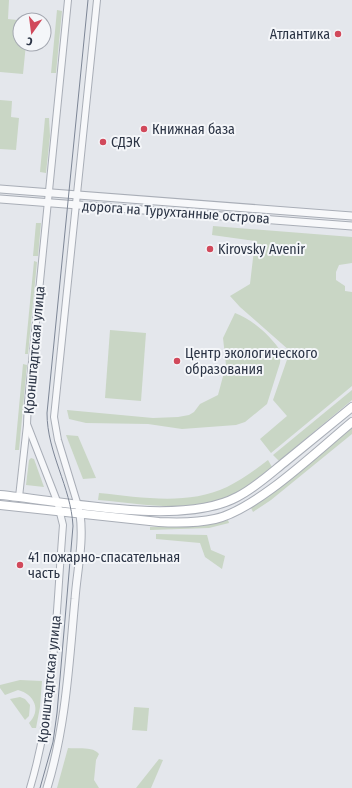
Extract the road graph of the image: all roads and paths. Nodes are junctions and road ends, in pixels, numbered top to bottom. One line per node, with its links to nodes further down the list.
1 (68, 0): 4 (street, Кронштадтская улица)
2 (97, 0): 5 (street, Кронштадтская улица)
3 (0, 189): 4 (street, дорога на Турухтанные острова)
4 (48, 193): 5 (street, дорога на Турухтанные острова); 7 (street, Кронштадтская улица)
5 (77, 195): 8 (street, Кронштадтская улица); 9 (street, дорога на Турухтанные острова)
6 (0, 199): 7 (street, дорога на Турухтанные острова)
7 (47, 203): 8 (street, дорога на Турухтанные острова); 13 (street, Кронштадтская улица)
8 (76, 205): 10 (street, дорога на Турухтанные острова); 17 (street, Кронштадтская улица)
9 (352, 216)
10 (352, 226)
11 (352, 407): 17 (main road)
12 (352, 422): 20 (main road)
13 (27, 424): 15 (street); 16 (street, Кронштадтская улица)
14 (0, 495): 15 (main road)
15 (19, 497): 16 (main road)
16 (57, 501): 17 (main road); 19 (street, Кронштадтская улица)
17 (78, 504): 20 (street, Кронштадтская улица)
18 (0, 505): 19 (main road)
19 (60, 512): 20 (main road); 21 (street, Кронштадтская улица)
20 (80, 514): 22 (street, Кронштадтская улица)
21 (30, 788)
22 (47, 788)

